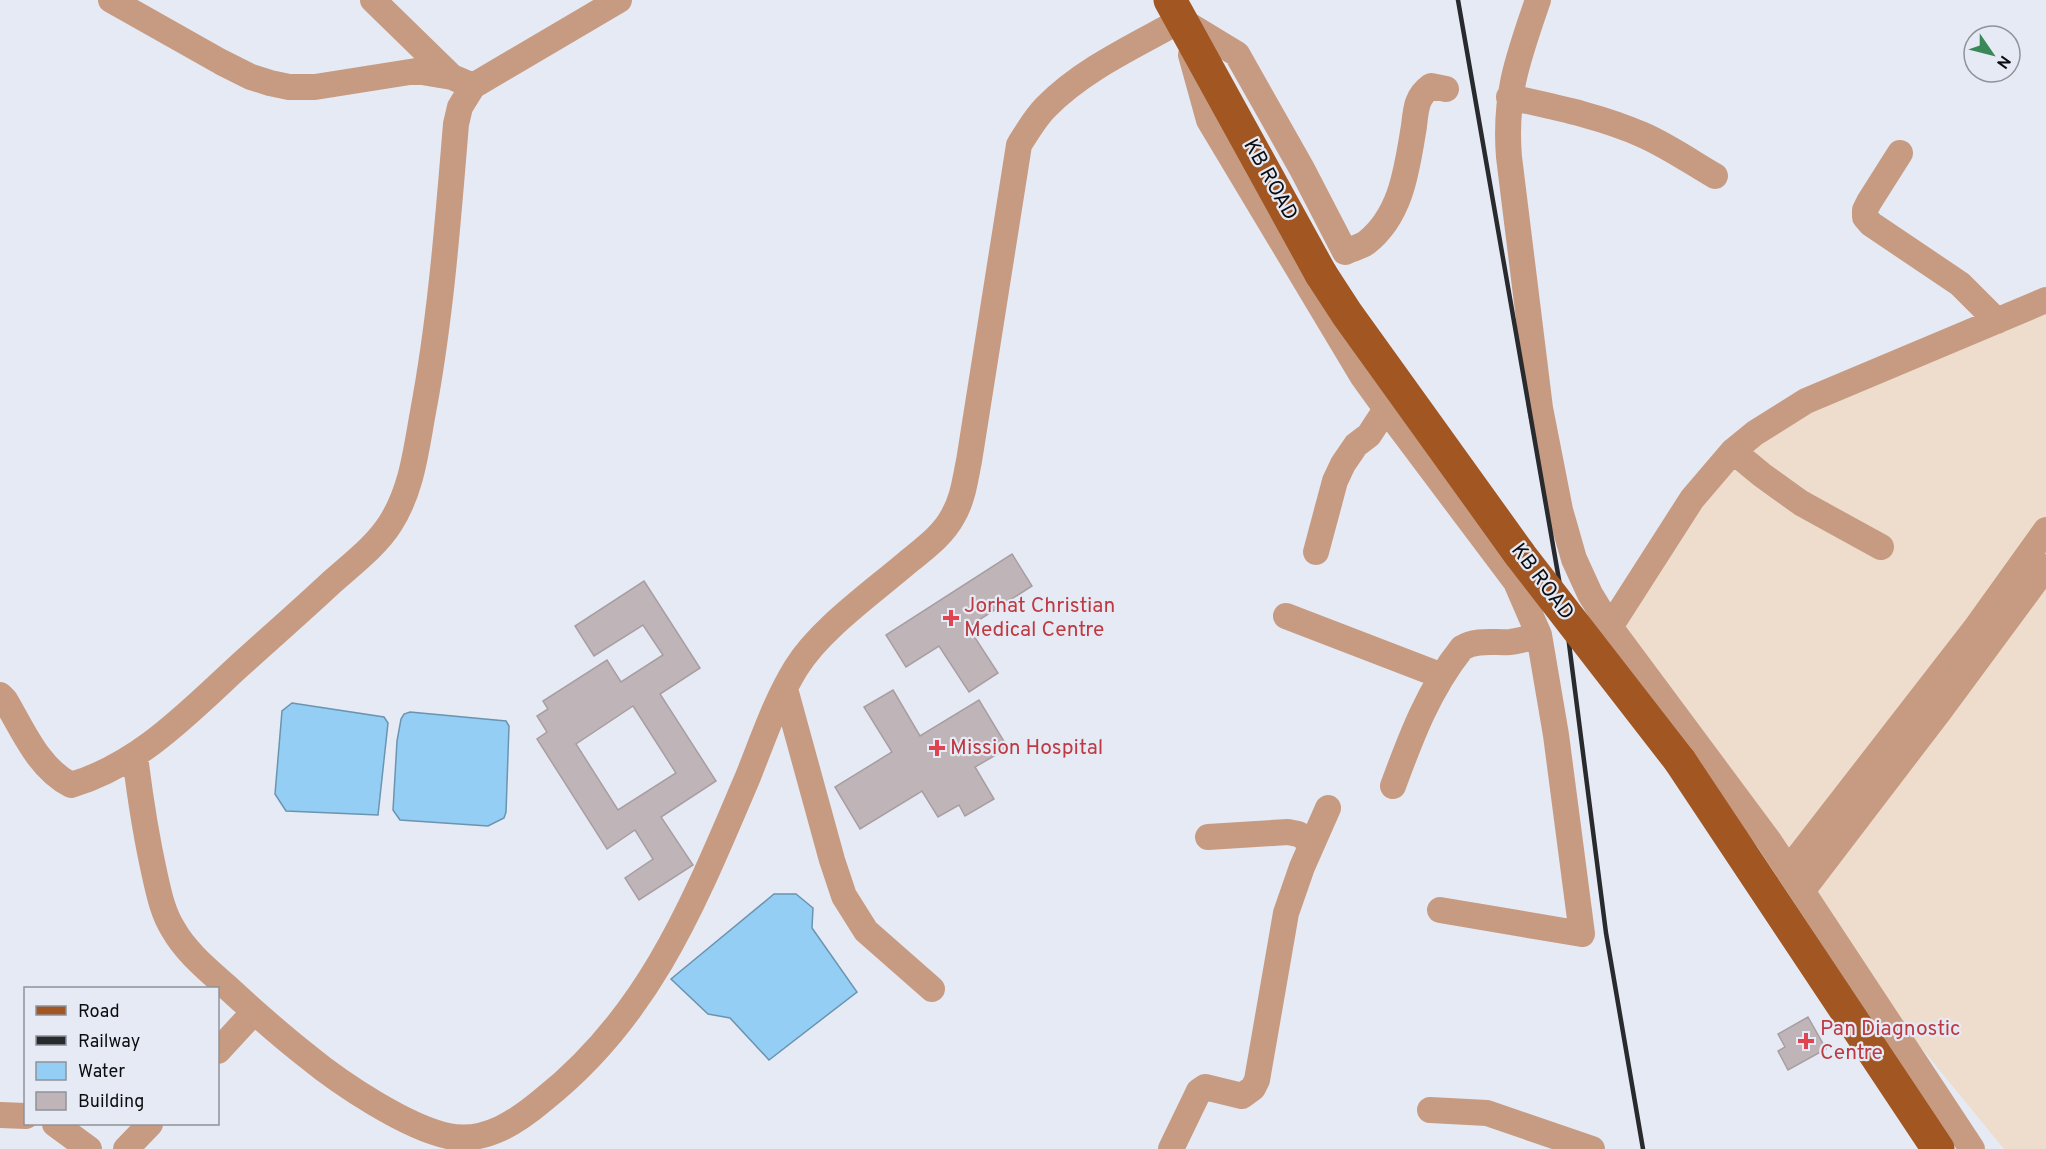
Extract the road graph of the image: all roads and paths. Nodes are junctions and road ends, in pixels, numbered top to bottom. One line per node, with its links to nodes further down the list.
1 (111, 0): 6 (street)
2 (373, 0): 6 (street)
3 (619, 0): 6 (street)
4 (1539, 0): 8 (street)
5 (1176, 10): 7 (street); 13 (street); 24 (street); 45 (main road, KB ROAD, bridge)
6 (463, 82): 26 (street)
7 (1446, 89)
8 (1509, 97): 10 (street); 21 (street)
9 (1900, 153): 12 (street)
10 (1715, 176)
11 (2046, 300): 12 (street)
12 (1997, 321): 14 (street)
13 (1386, 409): 17 (street); 22 (street)
14 (1733, 451): 16 (street); 21 (street)
15 (2046, 530): 19 (street)
16 (1881, 548)
17 (1316, 552)
18 (2046, 567): 19 (street)
19 (2028, 594): 29 (street)
20 (1287, 616): 23 (street)
21 (1610, 627): 32 (street)
22 (1539, 635): 23 (street); 34 (street)
23 (1442, 676): 27 (street)
24 (784, 689): 35 (street); 36 (street)
25 (0, 694): 26 (street)
26 (135, 756): 36 (street)
27 (1393, 786)
28 (1328, 808): 31 (street)
29 (1839, 824): 32 (street); 33 (street)
30 (1208, 837): 31 (street)
31 (1313, 842): 43 (street)
32 (1788, 870): 33 (street)
33 (1802, 891): 46 (street)
34 (1440, 910)
35 (932, 989)
36 (254, 1012): 37 (street)
37 (219, 1050)
38 (1430, 1110): 44 (street)
39 (57, 1125): 41 (street)
40 (149, 1125): 42 (street)
41 (89, 1149)
42 (126, 1149)
43 (1171, 1149)
44 (1592, 1149)
45 (1938, 1149)
46 (1972, 1149)

